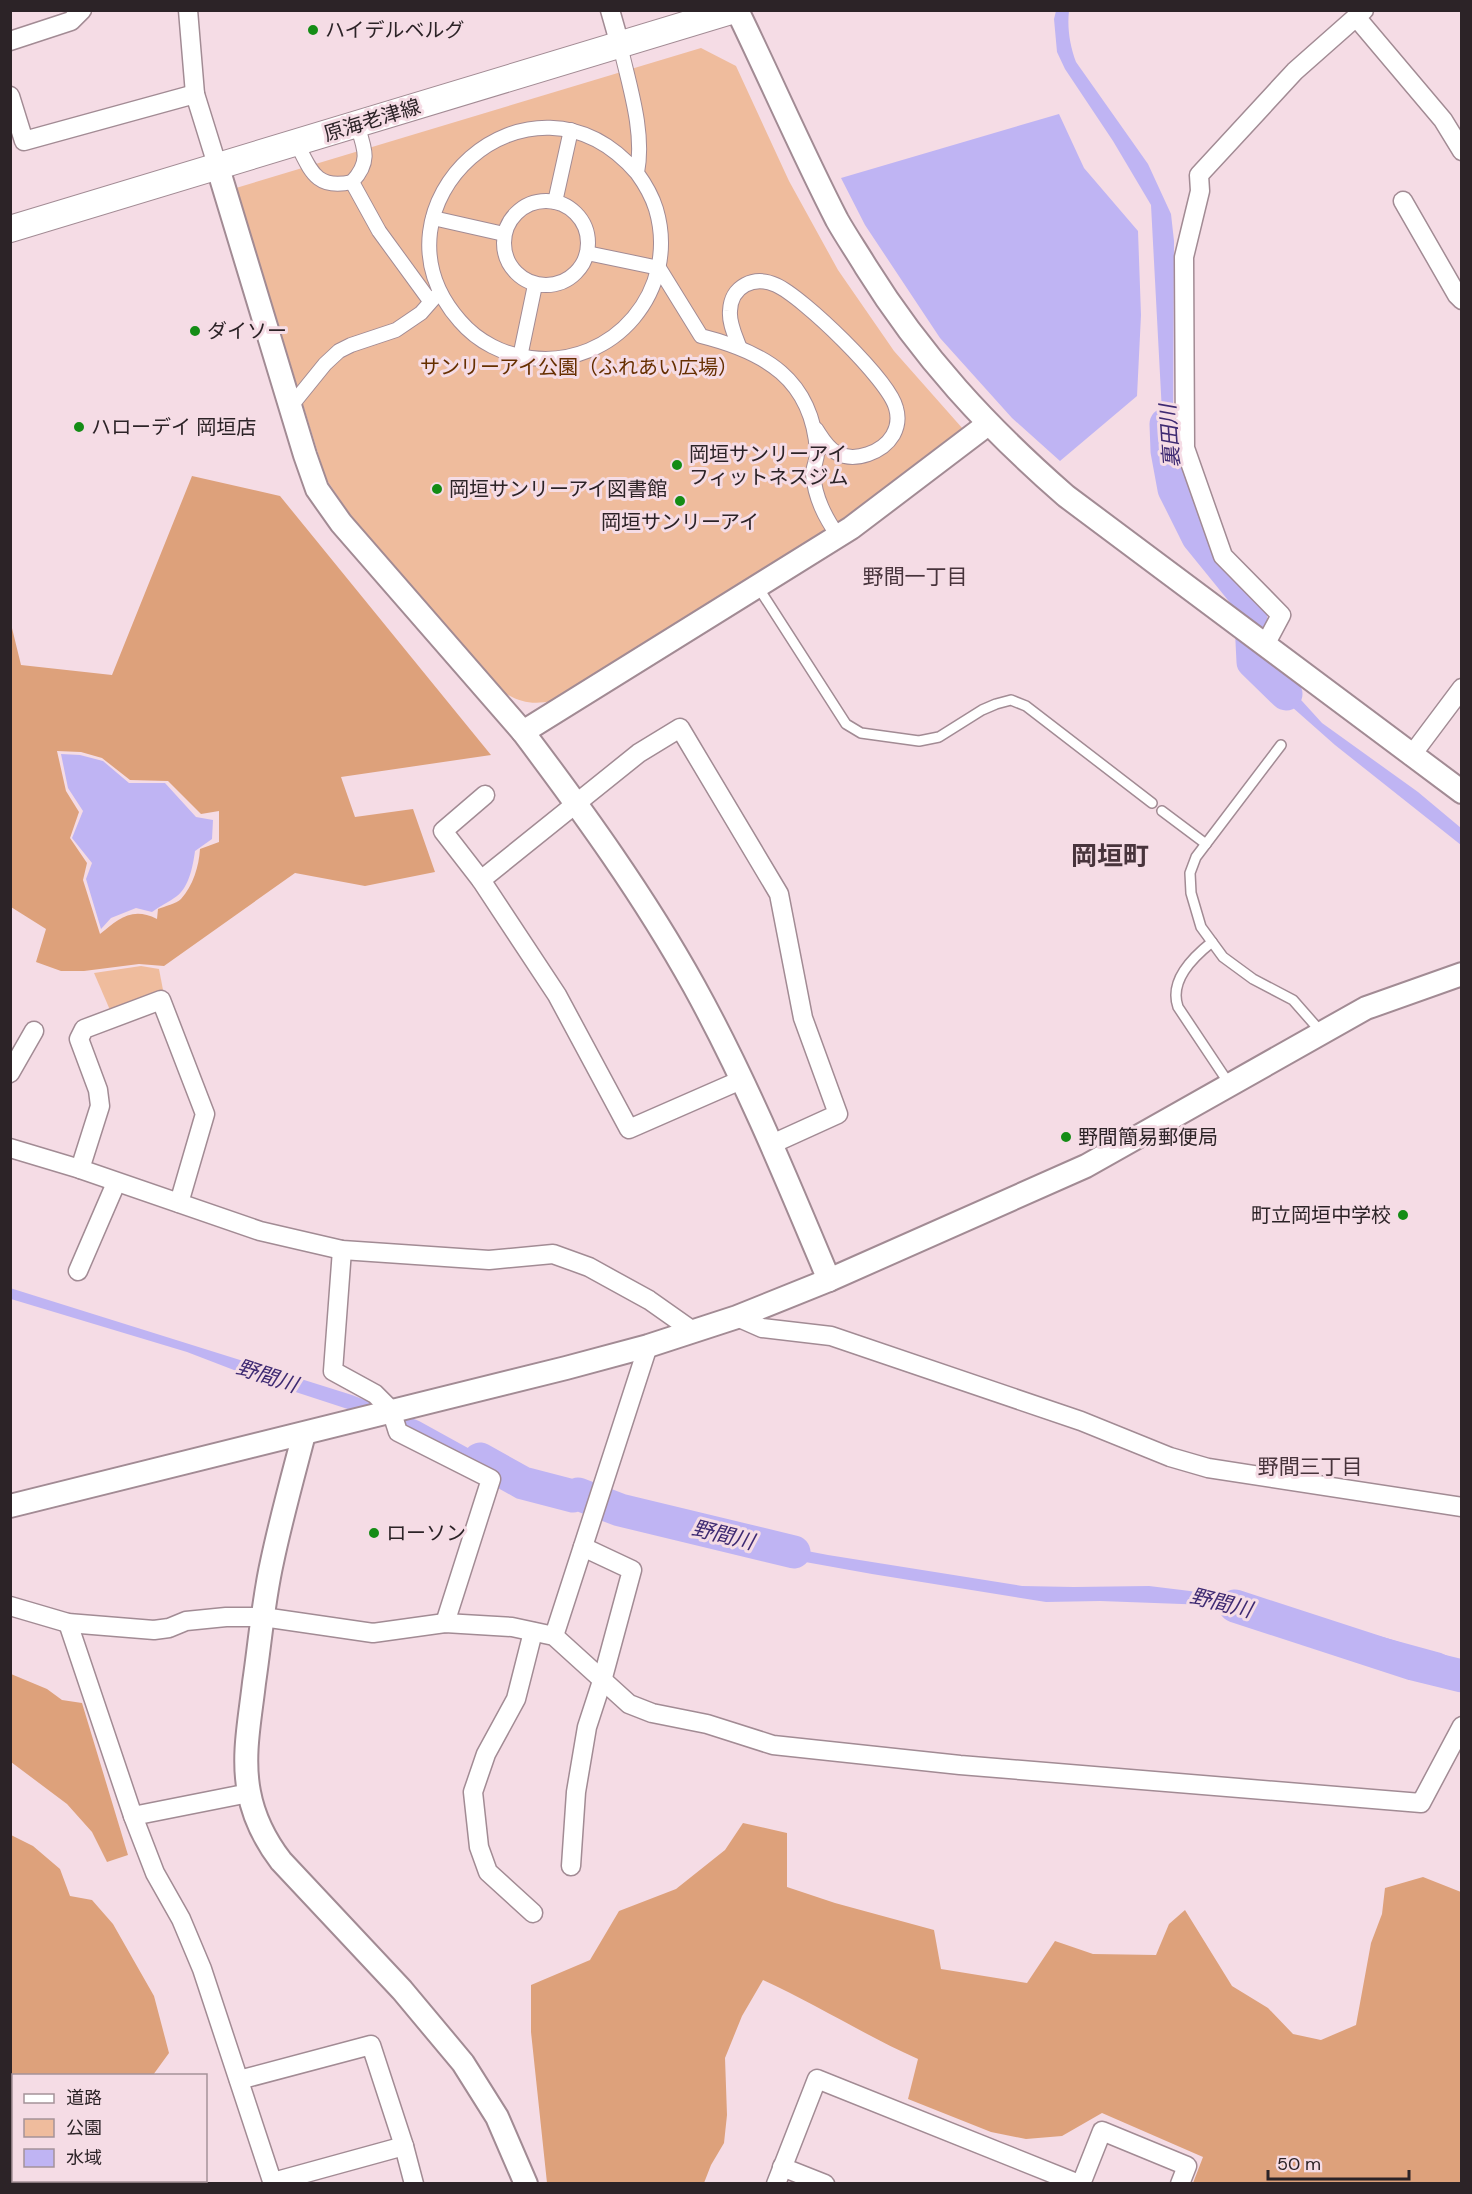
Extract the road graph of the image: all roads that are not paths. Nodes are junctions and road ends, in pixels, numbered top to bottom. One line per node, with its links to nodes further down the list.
1 (82, 10): 6 (street)
2 (188, 10): 8 (street)
3 (610, 10): 7 (street)
4 (736, 10): 7 (main road, 原海老津線); 31 (street)
5 (1360, 14): 13 (street); 34 (street)
6 (10, 41)
7 (620, 45): 10 (main road, 原海老津線); 15 (street)
8 (195, 94): 9 (street); 14 (street)
9 (10, 96)
10 (357, 125): 12 (main road, 原海老津線); 16 (street)
11 (571, 130): 15 (street); 18 (street); 19 (street)
12 (297, 144): 14 (main road, 原海老津線); 16 (street)
13 (1461, 152)
14 (218, 168): 20 (main road, 原海老津線); 29 (street)
15 (638, 173): 23 (street)
16 (352, 182): 25 (street)
17 (1403, 201): 26 (street)
18 (555, 202): 21 (street); 22 (street)
19 (433, 218): 21 (street); 25 (street)
20 (10, 229)
21 (504, 234): 24 (street)
22 (587, 254): 23 (street); 24 (street)
23 (659, 268): 27 (street); 28 (street)
24 (535, 285): 28 (street)
25 (435, 297): 28 (street); 29 (street)
26 (1461, 300)
27 (739, 346): 30 (street); 30 (street)
28 (520, 357)
29 (291, 406): 36 (street)
30 (812, 423): 32 (street)
31 (988, 424): 32 (street); 34 (street)
32 (838, 536): 33 (street)
33 (758, 587): 36 (street); 42 (lane)
34 (1265, 645): 38 (street)
35 (1461, 688): 38 (street)
36 (523, 732): 41 (street)
37 (1281, 745): 44 (lane)
38 (1411, 756): 39 (street)
39 (1461, 792)
40 (485, 795): 45 (street)
41 (577, 803): 45 (street); 51 (street); 53 (street)
42 (1152, 803)
43 (1162, 811): 44 (lane)
44 (1206, 844): 46 (lane)
45 (481, 880): 51 (street)
46 (1212, 942): 49 (lane); 52 (lane)
47 (1461, 974): 49 (street)
48 (34, 1031): 50 (street)
49 (1322, 1033): 52 (street)
50 (10, 1073)
51 (741, 1080): 53 (street)
52 (1230, 1085): 60 (street)
53 (772, 1144): 60 (street)
54 (10, 1148): 55 (street)
55 (80, 1170): 56 (street); 57 (street)
56 (116, 1183): 57 (street); 59 (street)
57 (179, 1203): 58 (street)
58 (342, 1250): 62 (street); 64 (street)
59 (78, 1271)
60 (829, 1280): 61 (street)
61 (737, 1317): 62 (street); 67 (street)
62 (693, 1331): 63 (street)
63 (648, 1346): 64 (street); 68 (street)
64 (391, 1410): 65 (street); 72 (street)
65 (304, 1434): 66 (street); 70 (street)
66 (10, 1506)
67 (1461, 1507)
68 (583, 1548): 74 (street); 75 (street)
69 (10, 1605): 71 (street)
70 (263, 1617): 71 (street); 72 (street); 77 (street)
71 (68, 1623): 78 (street)
72 (445, 1623): 73 (street)
73 (533, 1632): 74 (street); 80 (street)
74 (554, 1636): 75 (street)
75 (602, 1681): 76 (street); 79 (street)
76 (1461, 1726)
77 (249, 1793): 78 (street); 86 (street)
78 (133, 1816): 81 (street)
79 (571, 1866)
80 (533, 1913)
81 (239, 2079): 82 (street); 84 (street)
82 (404, 2145): 84 (street); 85 (street)
83 (779, 2175): 87 (street); 88 (street)
84 (273, 2183)
85 (414, 2184)
86 (526, 2184)
87 (825, 2184)
88 (1080, 2184): 89 (street)
89 (1180, 2184)

